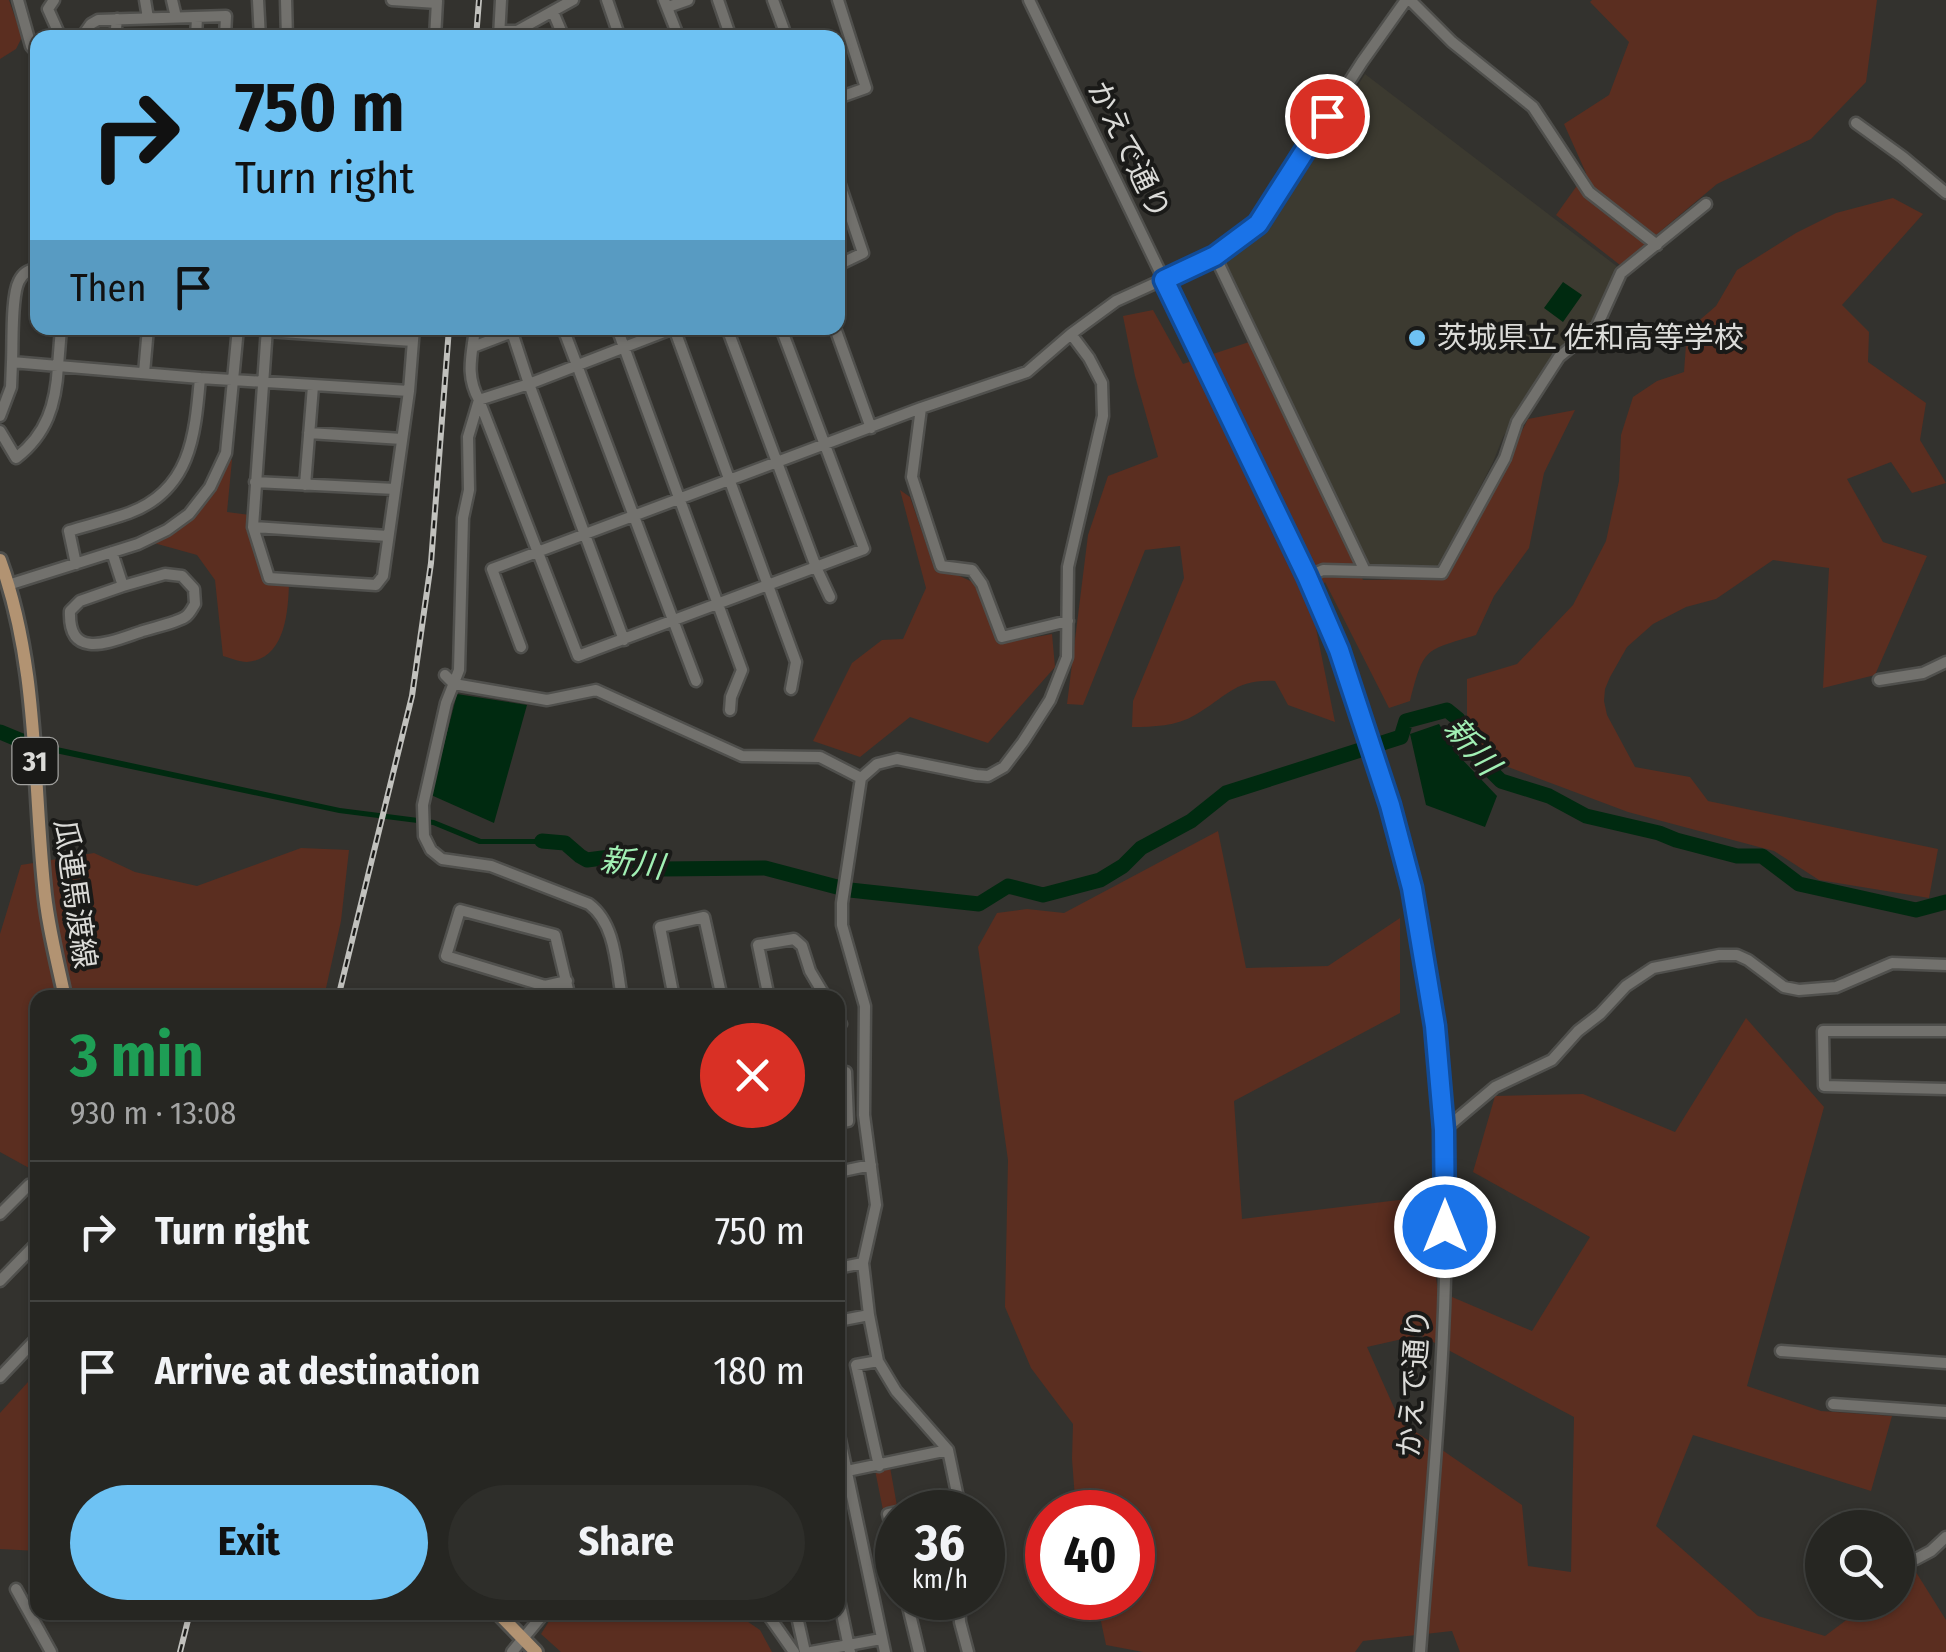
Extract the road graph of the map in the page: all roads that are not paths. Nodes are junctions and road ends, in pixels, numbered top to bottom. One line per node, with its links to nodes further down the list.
1 (18, 0): 41 (street)
2 (54, 0): 26 (street)
3 (145, 0): 23 (street)
4 (172, 0): 24 (street)
5 (224, 0): 22 (street)
6 (258, 0): 31 (street)
7 (286, 0): 32 (street)
8 (392, 0): 18 (street)
9 (501, 0): 34 (street)
10 (574, 0): 20 (street)
11 (607, 0): 37 (street)
12 (688, 0): 19 (street)
13 (718, 0): 39 (street)
14 (773, 0): 40 (street)
15 (838, 0): 42 (street)
16 (1029, 0): 51 (street, かえで通り)
17 (1408, 0): 47 (street); 48 (street)
18 (437, 2): 33 (street)
19 (666, 4): 38 (street)
20 (553, 12): 35 (street); 36 (street)
21 (197, 16): 22 (street); 24 (street); 29 (street)
22 (226, 16): 30 (street)
23 (148, 18): 24 (street); 25 (street)
24 (176, 18)
25 (117, 20): 27 (street); 28 (street)
26 (57, 30)
27 (86, 30)
28 (116, 30)
29 (196, 30)
30 (225, 30)
31 (260, 30)
32 (287, 30)
33 (435, 30)
34 (499, 30)
35 (517, 30)
36 (561, 30)
37 (617, 30)
38 (676, 30)
39 (729, 30)
40 (784, 30)
41 (30, 42)
42 (845, 96)
43 (1856, 123): 44 (street)
44 (1946, 193)
45 (845, 200): 49 (street)
46 (1706, 204): 47 (street)
47 (1657, 246): 105 (street)
48 (1215, 256): 51 (street); 105 (street)
49 (845, 262)
50 (30, 270): 72 (street)
51 (1164, 280): 52 (street); 106 (street, かえで通り)
52 (1071, 334): 83 (street); 113 (street)
53 (60, 335): 74 (street)
54 (147, 335): 75 (street)
55 (237, 335): 77 (street)
56 (267, 335): 78 (street)
57 (340, 335): 69 (street)
58 (413, 335): 69 (street)
59 (474, 335): 70 (street)
60 (504, 335): 70 (street)
61 (513, 335): 79 (street)
62 (565, 335): 73 (street)
63 (620, 335): 71 (street)
64 (655, 335): 71 (street)
65 (676, 335): 91 (street)
66 (729, 335): 90 (street)
67 (784, 335): 89 (street)
68 (838, 335): 85 (street)
69 (413, 341): 81 (street)
70 (473, 346): 82 (street)
71 (624, 346): 73 (street); 95 (street)
72 (12, 362): 74 (street); 84 (street)
73 (576, 365): 79 (street); 96 (street)
74 (58, 366): 75 (street); 86 (street)
75 (144, 374): 76 (street)
76 (200, 378): 77 (street); 103 (street)
77 (233, 380): 78 (street); 100 (street)
78 (263, 382): 80 (street); 92 (street)
79 (529, 384): 82 (street); 98 (street)
80 (312, 386): 81 (street); 87 (street)
81 (409, 391): 88 (street)
82 (479, 400): 101 (street); 120 (street)
83 (921, 408): 85 (street); 113 (street)
84 (0, 416)
85 (871, 428): 89 (street)
86 (0, 430)
87 (309, 433): 88 (street); 93 (street)
88 (402, 439): 94 (street)
89 (824, 444): 90 (street); 104 (street)
90 (776, 463): 91 (street); 104 (street)
91 (728, 481): 95 (street); 108 (street)
92 (256, 482): 93 (street); 97 (street)
93 (305, 485): 94 (street)
94 (395, 490): 99 (street)
95 (681, 498): 96 (street); 111 (street)
96 (633, 517): 98 (street); 112 (street)
97 (253, 527): 99 (street); 99 (street)
98 (586, 535): 101 (street); 114 (street)
99 (388, 536)
100 (112, 552): 103 (street); 109 (street)
101 (539, 552): 114 (street); 115 (street)
102 (0, 560): 107 (main road, 瓜連馬渡線 / 31)
103 (76, 564): 107 (street)
104 (816, 566): 108 (street); 110 (street)
105 (1364, 570): 106 (street)
106 (1307, 576): 137 (street, かえで通り)
107 (8, 585): 126 (main road, 瓜連馬渡線 / 31)
108 (766, 585): 111 (street); 121 (street)
109 (123, 586): 109 (street)
110 (830, 597)
111 (718, 603): 112 (street); 122 (street)
112 (672, 619): 114 (street); 119 (street)
113 (1068, 621): 123 (street)
114 (624, 640)
115 (521, 647)
116 (1946, 662): 118 (street)
117 (445, 675): 120 (street)
118 (1879, 680)
119 (696, 681)
120 (454, 684): 123 (street); 128 (street)
121 (792, 689)
122 (730, 710)
123 (861, 778): 138 (street)
124 (1946, 965): 137 (street)
125 (567, 981): 125 (street); 127 (street)
126 (64, 990)
127 (569, 990)
128 (620, 990)
129 (672, 990): 130 (street)
130 (720, 990)
131 (767, 990): 132 (street)
132 (821, 990)
133 (1946, 1030): 135 (street)
134 (845, 1072): 136 (street)
135 (1946, 1089)
136 (845, 1121)
137 (1444, 1130): 183 (street, かえで通り)
138 (871, 1165): 139 (street); 143 (street)
139 (845, 1171)
140 (30, 1185): 141 (street)
141 (0, 1214)
142 (30, 1250): 145 (street)
143 (863, 1263): 144 (street); 146 (street)
144 (845, 1267)
145 (0, 1281)
146 (868, 1315): 147 (street); 150 (street)
147 (845, 1320)
148 (30, 1345): 152 (street)
149 (1781, 1351): 151 (street)
150 (878, 1361): 155 (street); 157 (street)
151 (1946, 1363)
152 (0, 1377)
153 (1833, 1404): 154 (street)
154 (1946, 1412)
155 (948, 1450): 157 (street); 159 (street)
156 (845, 1466): 158 (street)
157 (878, 1466): 158 (street)
158 (846, 1471): 172 (street)
159 (956, 1490)
160 (1946, 1537): 161 (street)
161 (1915, 1560)
162 (16, 1589): 163 (street)
163 (30, 1608)
164 (37, 1620): 175 (street)
165 (503, 1620): 173 (main road)
166 (539, 1620): 173 (street)
167 (772, 1620): 178 (street)
168 (798, 1620): 179 (street)
169 (843, 1620): 174 (street)
170 (911, 1620): 181 (street)
171 (960, 1620): 182 (street)
172 (882, 1639): 174 (street); 180 (street)
173 (523, 1641): 176 (street); 177 (main road)
174 (849, 1648): 179 (street)
175 (51, 1652)
176 (512, 1652)
177 (536, 1652)
178 (794, 1652)
179 (808, 1652)
180 (884, 1652)
181 (919, 1652)
182 (968, 1652)
183 (1420, 1652)

